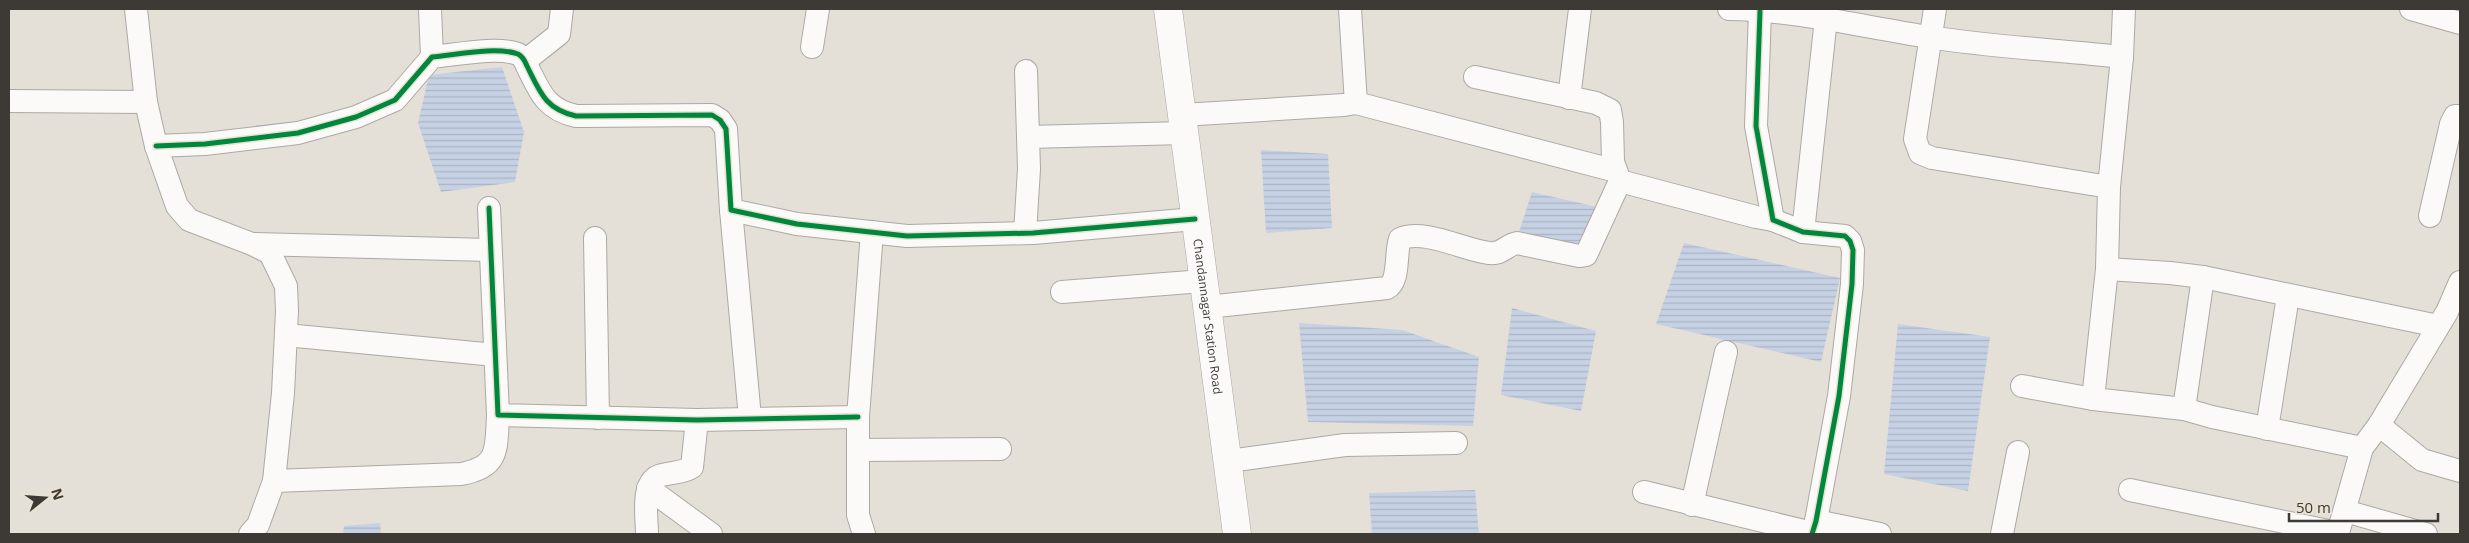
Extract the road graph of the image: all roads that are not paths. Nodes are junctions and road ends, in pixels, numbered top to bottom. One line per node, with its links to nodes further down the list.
1 (136, 9): 24 (street)
2 (430, 9): 17 (street)
3 (562, 9): 19 (street)
4 (818, 9): 16 (street)
5 (1168, 9): 27 (main road, Chandannagar Station Road)
6 (1350, 9): 25 (street)
7 (1580, 9): 22 (street)
8 (1729, 9): 12 (street)
9 (1936, 9): 15 (street)
10 (2124, 9): 18 (street)
11 (2410, 9): 14 (street)
12 (1769, 11): 13 (street); 36 (street)
13 (1826, 14): 15 (street); 38 (street)
14 (2460, 23)
15 (1931, 37): 18 (street); 31 (street)
16 (812, 48)
17 (432, 57): 19 (street); 29 (street)
18 (2122, 57): 31 (street)
19 (525, 61): 33 (street)
20 (1026, 72): 28 (street)
21 (1475, 77): 22 (street)
22 (1569, 98): 30 (street)
23 (9, 101): 24 (street)
24 (146, 102): 29 (street)
25 (1356, 103): 27 (street); 30 (street)
26 (2460, 116): 34 (street)
27 (1183, 124): 28 (street); 35 (main road, Chandannagar Station Road)
28 (1028, 137): 39 (street)
29 (156, 146): 41 (street)
30 (1618, 176): 36 (street); 47 (street)
31 (2109, 187): 43 (street)
32 (489, 208): 42 (street)
33 (731, 210): 37 (street); 58 (street)
34 (2430, 216)
35 (1195, 219): 39 (street); 47 (main road, Chandannagar Station Road)
36 (1773, 220): 38 (street)
37 (872, 232): 39 (street); 59 (street)
38 (1803, 232): 76 (street)
39 (1025, 234)
40 (595, 238): 57 (street)
41 (252, 244): 42 (street); 50 (street)
42 (490, 250): 52 (street)
43 (2107, 269): 44 (street); 54 (street)
44 (2203, 277): 48 (street); 55 (street)
45 (2460, 282): 49 (street)
46 (1062, 292): 47 (street)
47 (1205, 294): 68 (main road, Chandannagar Station Road)
48 (2288, 296): 49 (street); 62 (street)
49 (2448, 318): 61 (street)
50 (286, 335): 52 (street); 70 (street)
51 (1726, 352): 74 (street)
52 (495, 355): 56 (street)
53 (2022, 386): 54 (street)
54 (2093, 399): 55 (street)
55 (2184, 409): 62 (street)
56 (498, 415): 57 (street); 70 (street)
57 (598, 418): 60 (street)
58 (750, 418): 59 (street); 60 (street)
59 (858, 418): 66 (street)
60 (697, 420): 71 (street)
61 (2378, 425): 64 (street); 69 (street)
62 (2267, 428): 64 (street)
63 (1456, 443): 68 (street)
64 (2362, 448): 75 (street)
65 (1000, 449): 66 (street)
66 (858, 450): 80 (street)
67 (2018, 452): 83 (street)
68 (1229, 461): 81 (main road, Chandannagar Station Road)
69 (2460, 472)
70 (274, 481): 77 (street)
71 (648, 488): 78 (street); 79 (street)
72 (2130, 490): 84 (street)
73 (1644, 492): 74 (street)
74 (1692, 505): 76 (street)
75 (2345, 511): 84 (street); 85 (street)
76 (1813, 530): 82 (street)
77 (250, 534)
78 (647, 534)
79 (711, 534)
80 (864, 534)
81 (1237, 534)
82 (1880, 534)
83 (2002, 534)
84 (2338, 534)
85 (2426, 534)

